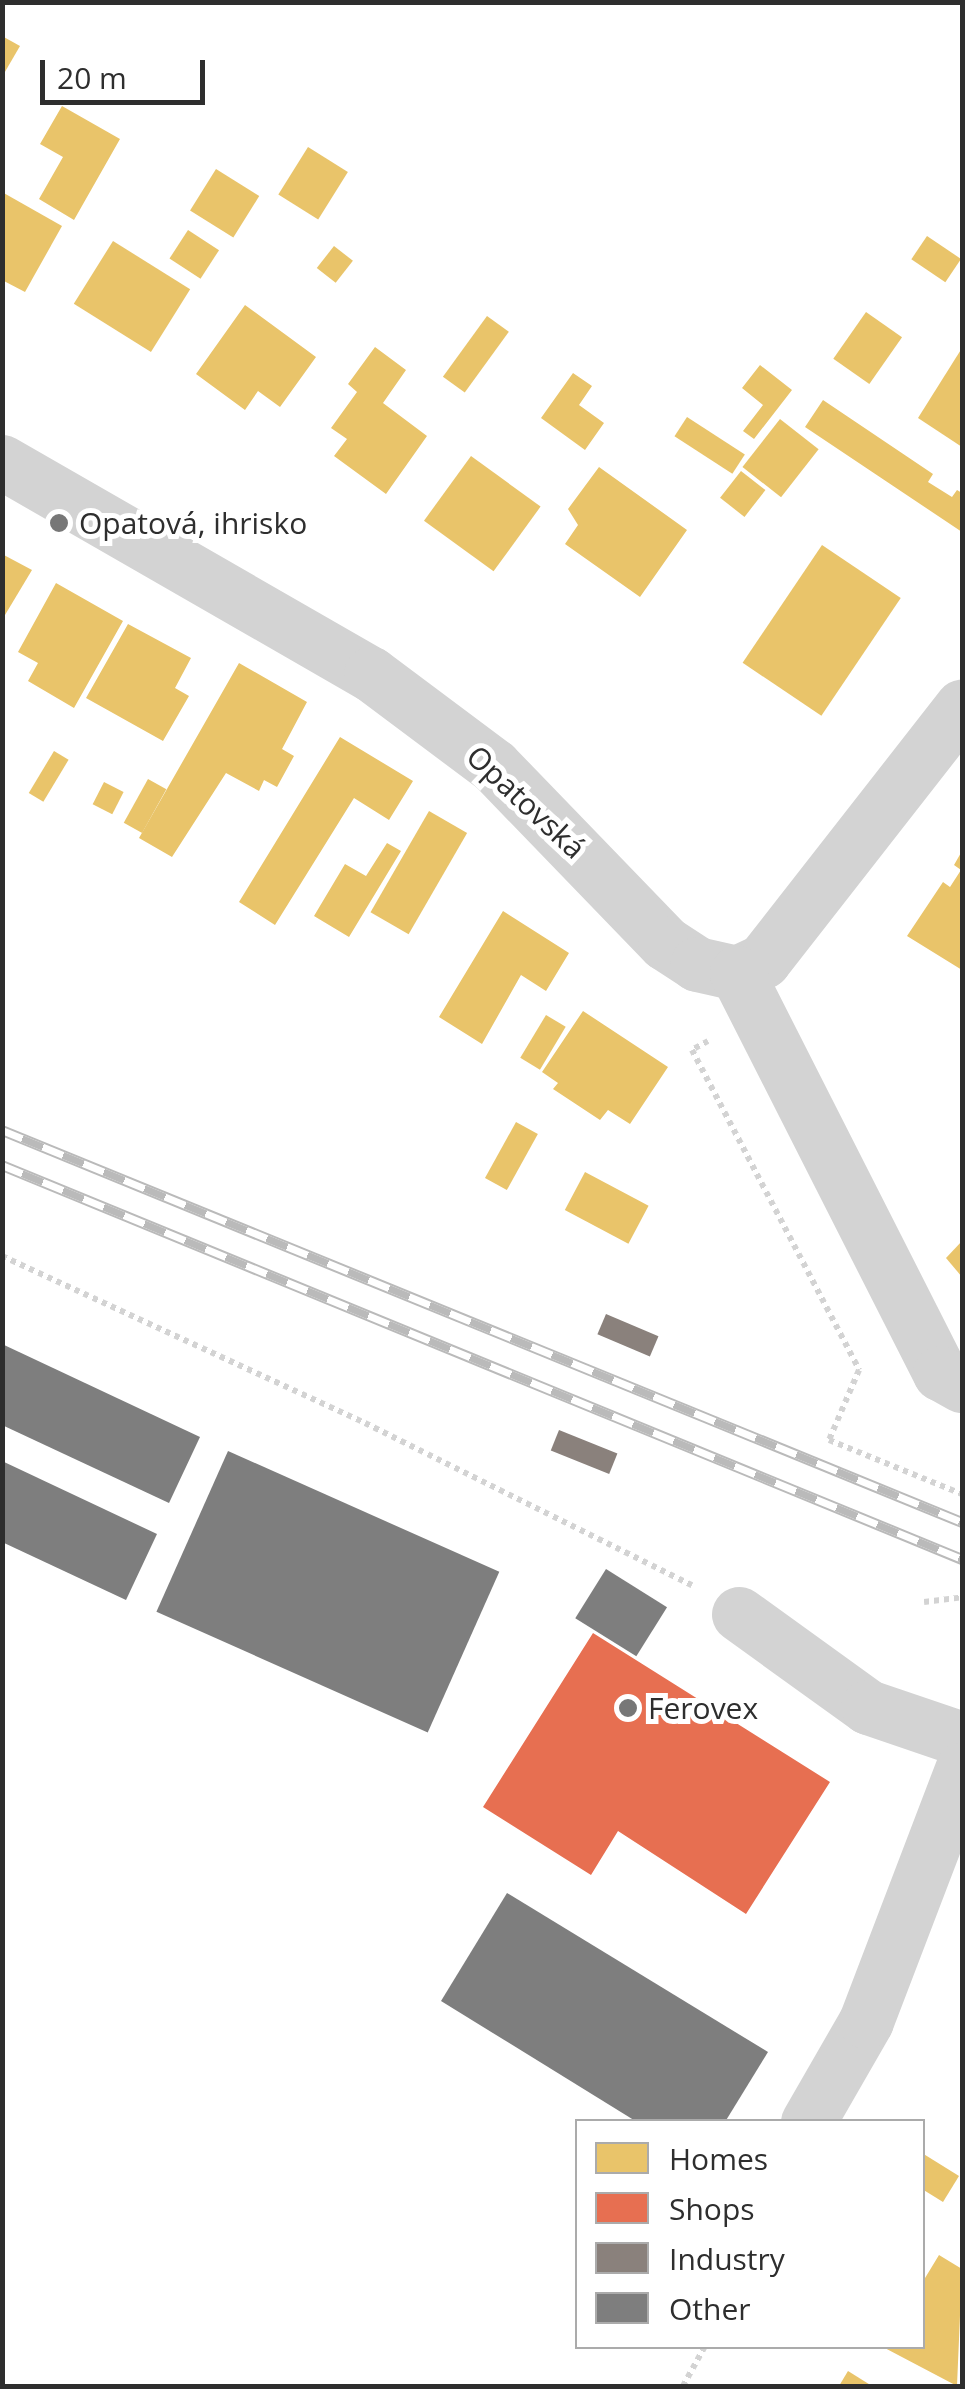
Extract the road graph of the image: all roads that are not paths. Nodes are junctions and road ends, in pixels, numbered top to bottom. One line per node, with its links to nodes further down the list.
1 (2, 462): 3 (street, Opatovská)
2 (962, 708): 3 (street)
3 (737, 973): 4 (street)
4 (962, 1385)
5 (738, 1614): 6 (street)
6 (962, 1739)
7 (962, 1770): 8 (street)
8 (810, 2119)

